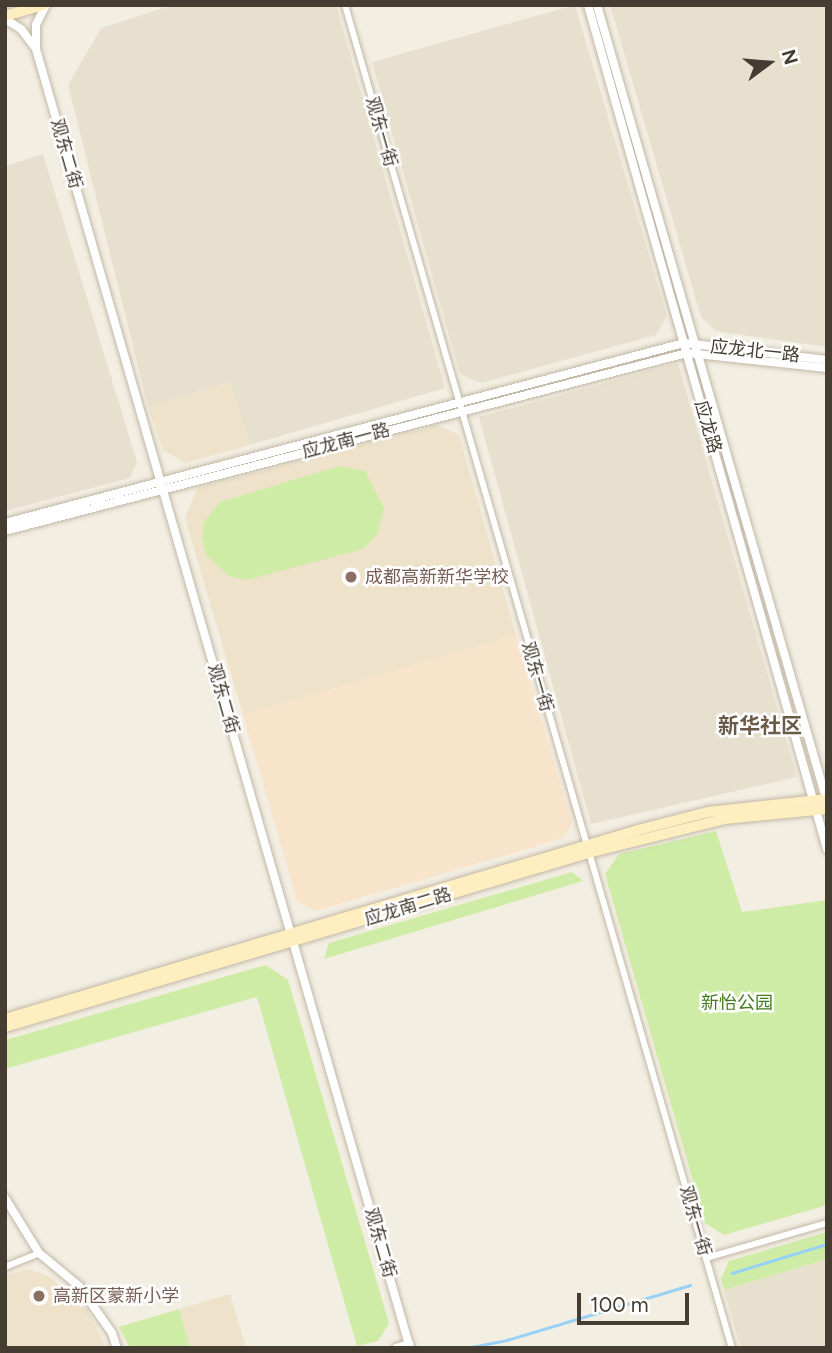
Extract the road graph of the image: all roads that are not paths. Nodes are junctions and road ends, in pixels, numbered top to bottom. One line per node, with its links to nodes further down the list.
1 (45, 5): 5 (main road); 6 (street, 观东二街)
2 (345, 5): 12 (street, 观东一街)
3 (588, 5): 7 (street, 应龙路)
4 (597, 5): 8 (street, 应龙路)
5 (5, 18): 6 (street, 观东二街)
6 (36, 50): 13 (street, 观东二街)
7 (684, 343): 8 (street, 应龙北一路); 9 (street, 应龙路); 12 (street, 应龙南一路)
8 (696, 349): 9 (street, 应龙北一路); 10 (street, 应龙北一路); 11 (street, 应龙北一路); 16 (street, 应龙路)
9 (687, 353): 12 (street, 应龙南一路); 17 (street, 应龙路)
10 (827, 360)
11 (827, 368)
12 (460, 407): 13 (street, 应龙南一路); 18 (street, 观东一街)
13 (161, 485): 14 (street, 应龙南一路); 15 (street, 应龙南一路); 20 (street, 观东二街)
14 (5, 523)
15 (5, 531)
16 (826, 802): 17 (main road, 应龙南二路)
17 (813, 804): 18 (main road, 应龙南二路); 19 (street, 应龙路)
18 (587, 849): 20 (main road, 应龙南二路); 26 (street, 观东一街)
19 (827, 849)
20 (292, 938): 21 (main road, 应龙南二路); 22 (main road, 应龙南二路); 28 (street, 观东二街)
21 (5, 1019)
22 (5, 1027)
23 (5, 1198): 25 (street)
24 (827, 1223): 26 (street)
25 (39, 1253): 27 (street); 29 (street)
26 (706, 1258): 31 (street, 观东一街)
27 (5, 1267)
28 (409, 1346): 30 (street)
29 (117, 1348)
30 (396, 1348)
31 (732, 1348)

